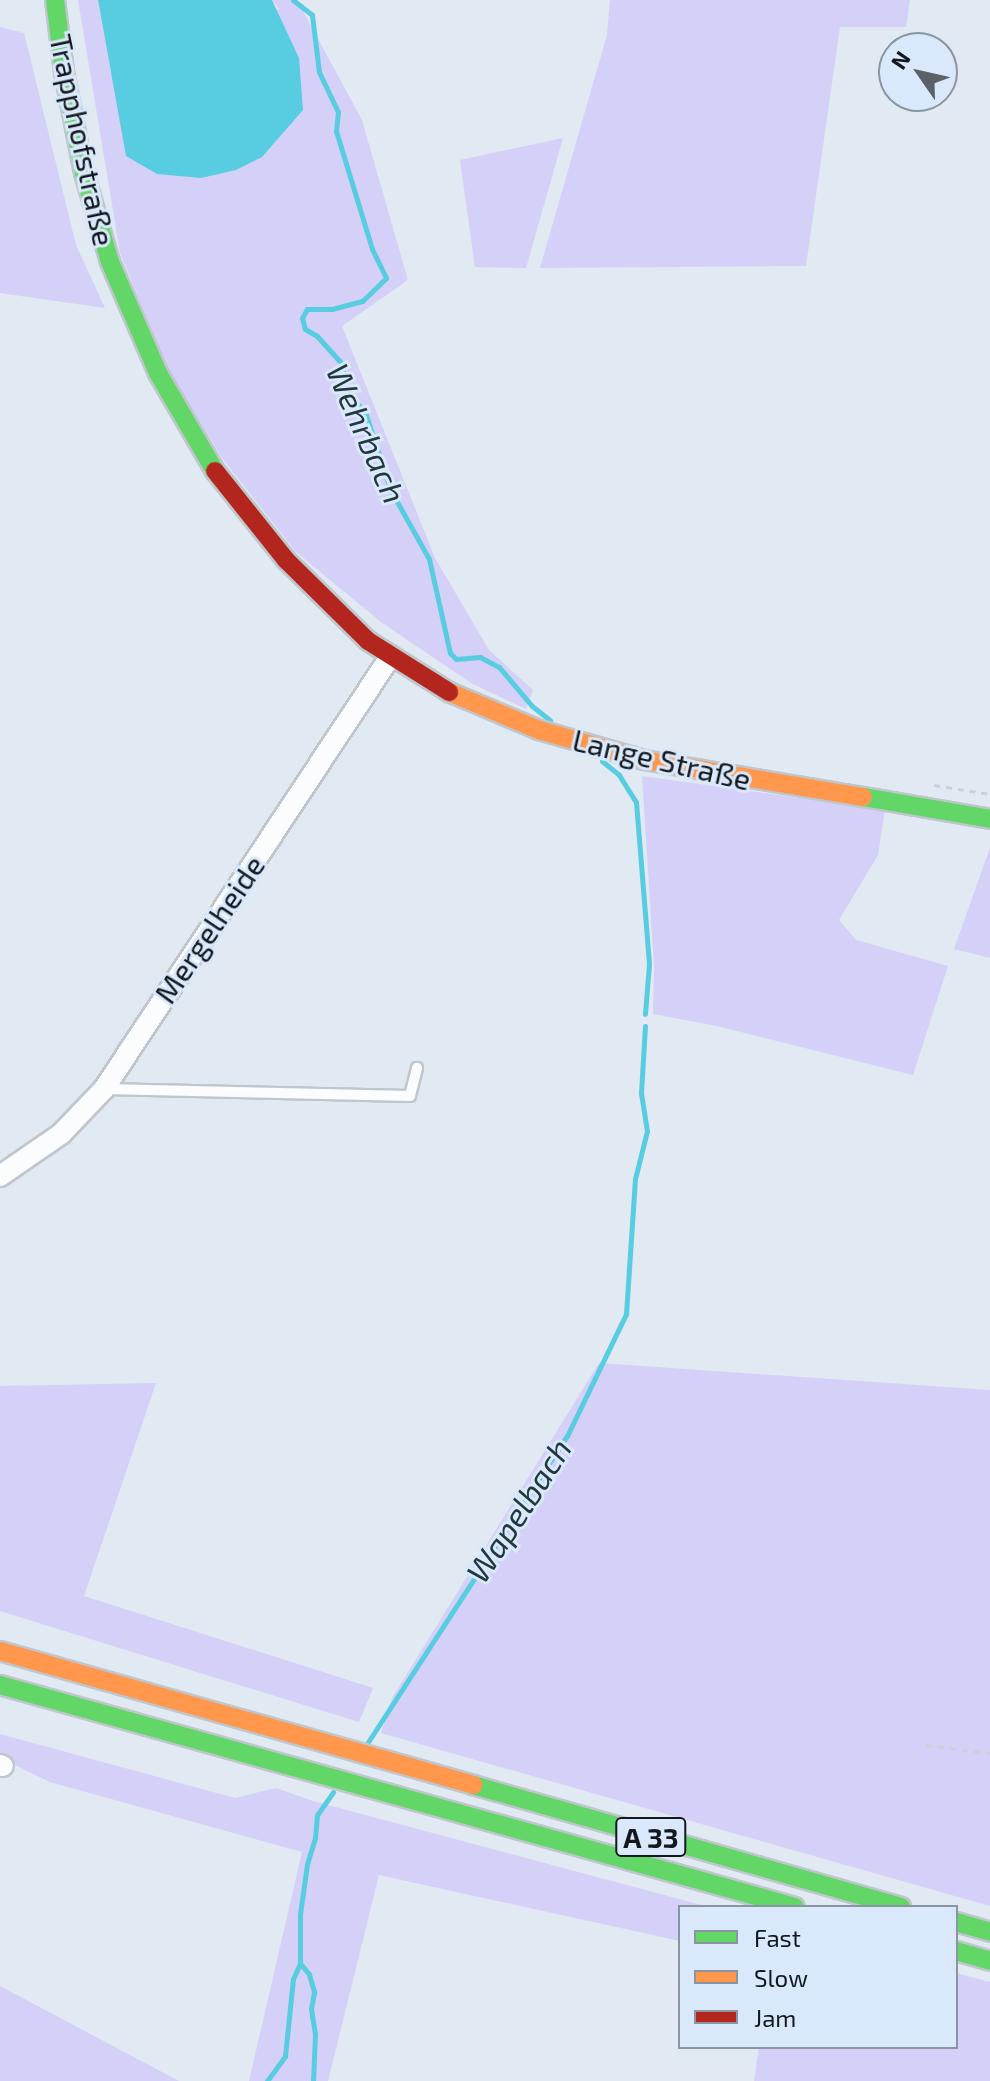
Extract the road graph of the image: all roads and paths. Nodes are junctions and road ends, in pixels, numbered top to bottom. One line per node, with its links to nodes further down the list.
1 (55, 0): 2 (main road, Trapphofstraße)
2 (358, 631): 3 (main road, Lange Straße)
3 (390, 657): 4 (main road, Lange Straße); 6 (street, Mergelheide)
4 (990, 819)
5 (417, 1068): 6 (lane)
6 (104, 1089): 7 (street, Mergelheide)
7 (0, 1176)
8 (0, 1651): 13 (main road, A 33)
9 (0, 1685): 12 (main road, A 33)
10 (926, 1745): 11 (path)
11 (990, 1753)
12 (788, 1905)
13 (894, 1905)
14 (958, 1923): 15 (main road)
15 (990, 1932)
16 (958, 1952): 17 (main road)
17 (990, 1961)

